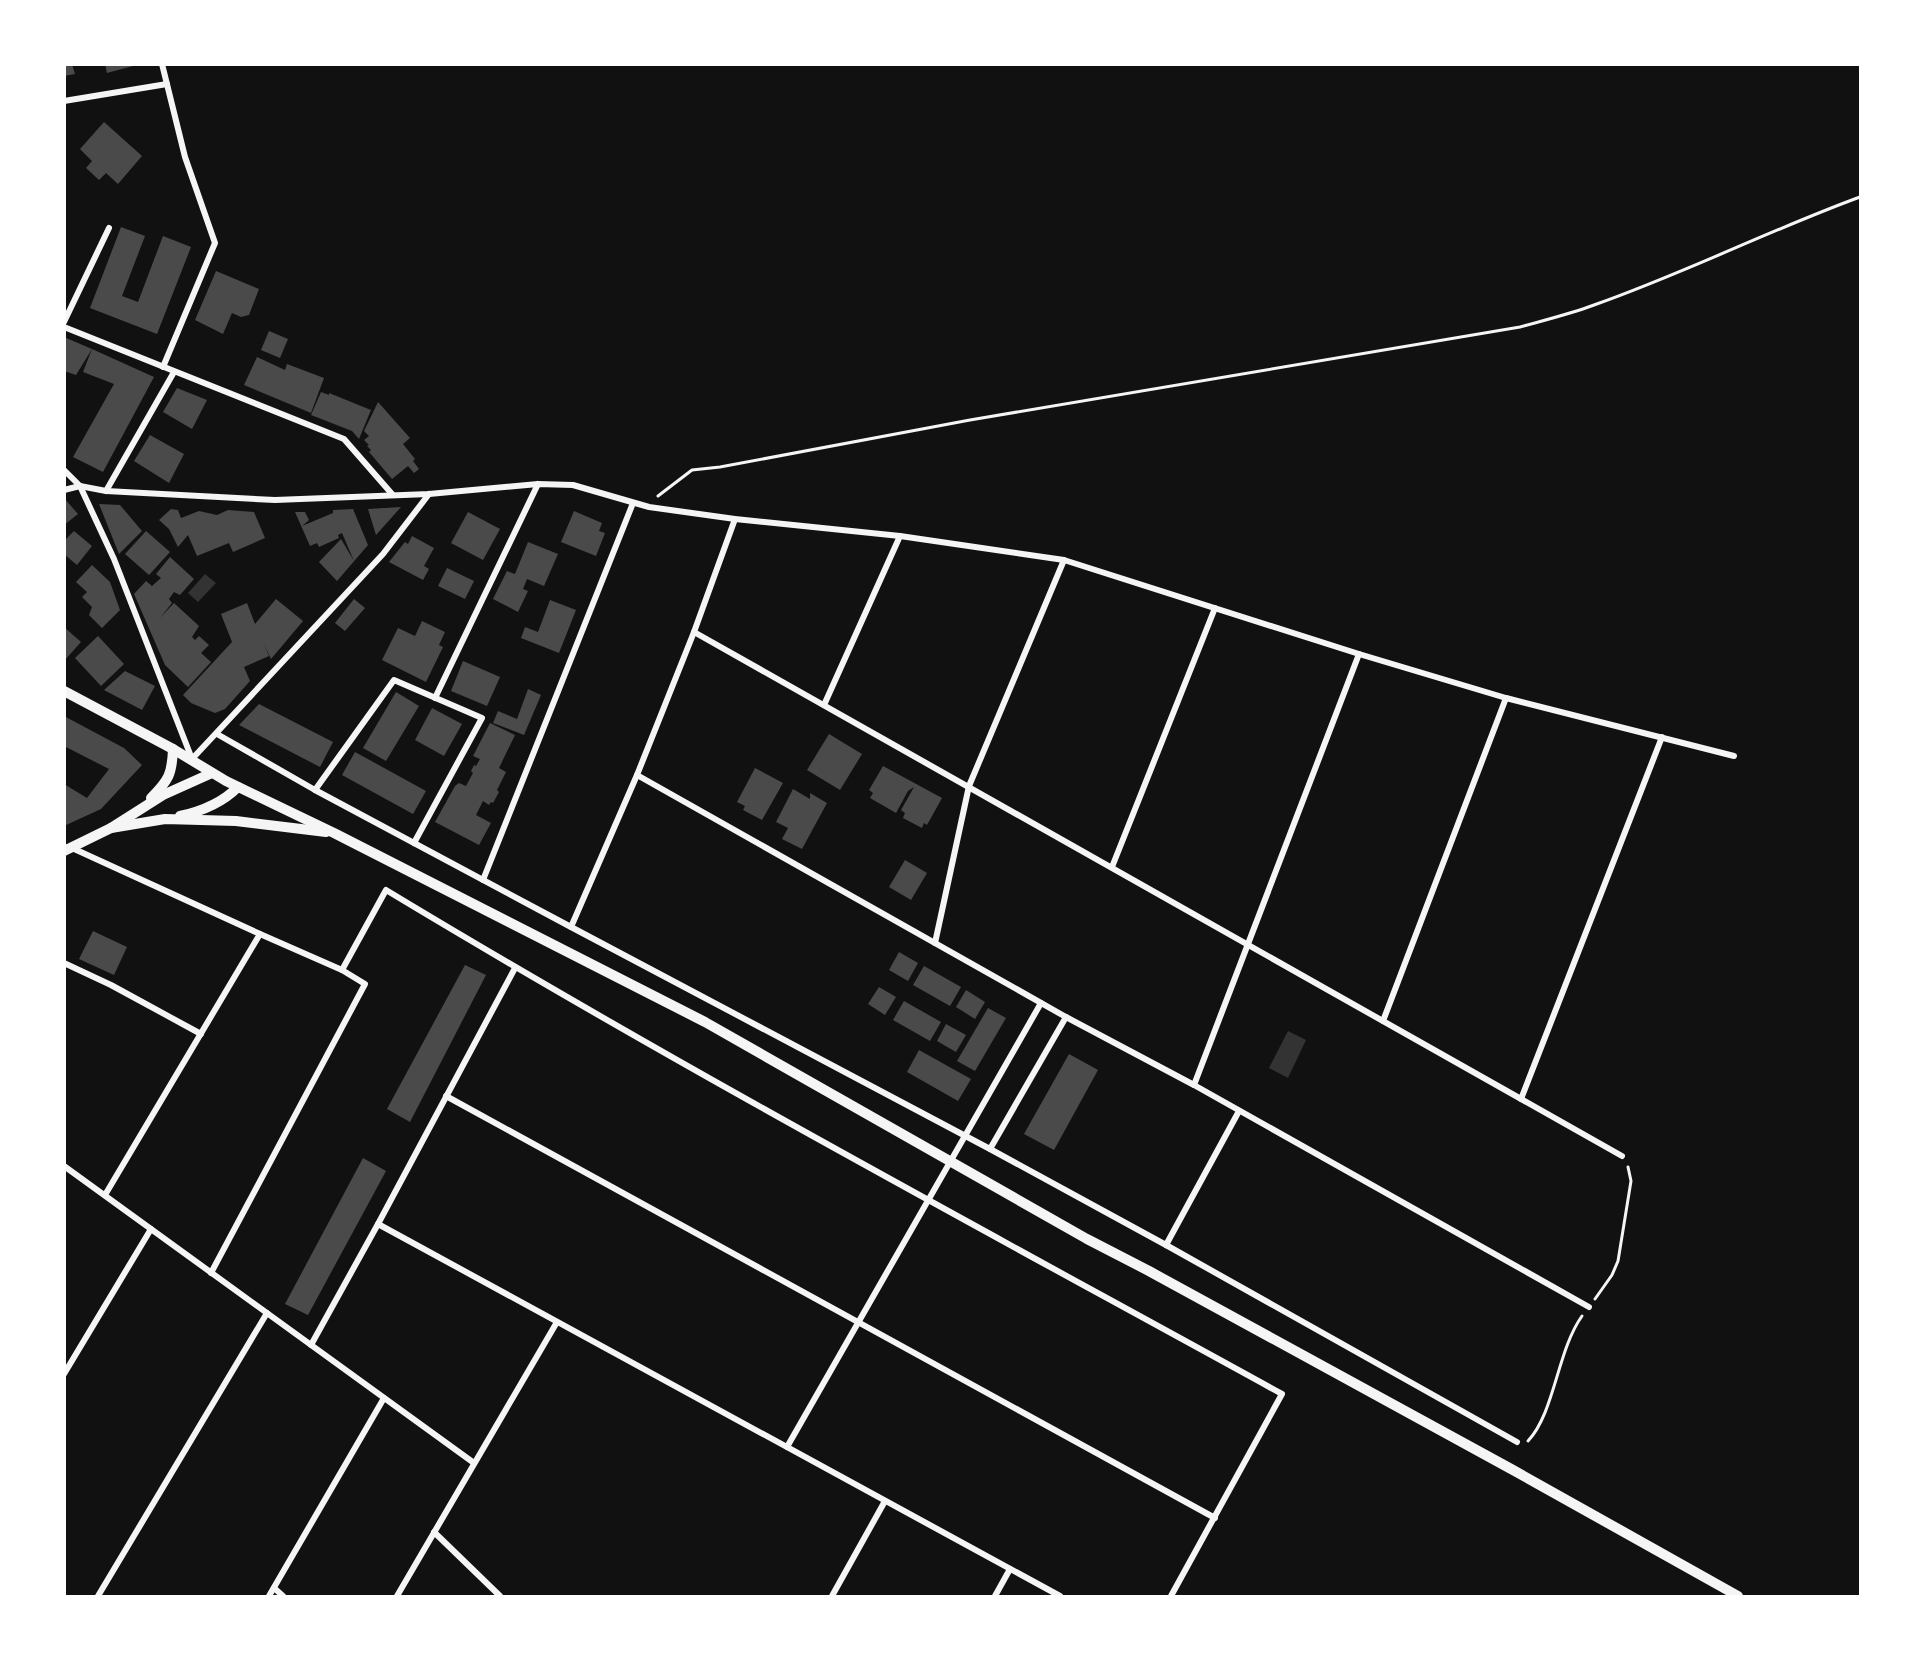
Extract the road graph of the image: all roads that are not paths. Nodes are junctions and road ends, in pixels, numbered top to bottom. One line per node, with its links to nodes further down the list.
1 (162, 64): 2 (street)
2 (167, 84): 3 (street); 7 (street)
3 (64, 101)
4 (109, 228): 5 (street)
5 (64, 322)
6 (64, 327): 7 (street)
7 (163, 368): 8 (street)
8 (174, 372): 13 (street); 14 (street)
9 (64, 470): 11 (street)
10 (537, 484): 15 (street); 16 (street); 24 (street)
11 (81, 486): 12 (street); 13 (street); 31 (street)
12 (64, 490)
13 (106, 491): 14 (street)
14 (392, 494): 15 (street)
15 (429, 494): 27 (street)
16 (633, 503): 17 (street); 44 (street)
17 (735, 519): 18 (street); 21 (street)
18 (900, 536): 19 (street); 26 (street)
19 (1064, 561): 20 (street); 34 (street)
20 (1215, 608): 22 (street); 43 (street)
21 (694, 632): 26 (street); 33 (street)
22 (1359, 654): 25 (street); 48 (street)
23 (64, 691): 29 (street)
24 (435, 698): 36 (street); 41 (street)
25 (1506, 698): 28 (street); 54 (street)
26 (824, 705): 34 (street)
27 (217, 734): 31 (street); 36 (street)
28 (1662, 737): 30 (street); 58 (street)
29 (173, 749): 31 (street); 37 (street)
30 (1734, 756)
31 (192, 759): 32 (street)
32 (212, 772): 35 (street); 37 (street)
33 (637, 775): 45 (street); 47 (street)
34 (969, 786): 43 (street); 47 (street)
35 (238, 787): 38 (street); 40 (street)
36 (315, 790): 41 (street)
37 (136, 812): 39 (street)
38 (165, 819): 39 (street); 40 (street)
39 (111, 828): 42 (street)
40 (334, 833): 63 (street)
41 (414, 843): 44 (street)
42 (68, 849): 46 (street)
43 (1112, 867): 48 (street)
44 (483, 880): 45 (street)
45 (571, 927): 60 (street)
46 (260, 934): 51 (street); 55 (street)
47 (935, 943): 52 (street)
48 (1248, 944): 54 (street); 56 (street)
49 (64, 963): 55 (street)
50 (515, 968): 51 (street); 57 (street); 66 (street)
51 (342, 970): 70 (street)
52 (1041, 1003): 53 (street); 60 (street)
53 (1066, 1017): 56 (street); 61 (street)
54 (1383, 1021): 58 (street)
55 (201, 1034): 65 (street)
56 (1194, 1085): 59 (street)
57 (446, 1096): 67 (street); 74 (street)
58 (1521, 1100): 62 (street)
59 (1239, 1111): 69 (street); 71 (street)
60 (965, 1136): 61 (street); 63 (street)
61 (990, 1149): 69 (street)
62 (1622, 1156)
63 (950, 1162): 66 (street); 95 (street)
64 (64, 1166): 65 (street)
65 (105, 1195): 68 (street)
66 (928, 1200): 74 (street); 82 (street)
67 (378, 1224): 73 (street); 75 (street)
68 (151, 1229): 70 (street); 76 (street)
69 (1166, 1245): 78 (street)
70 (211, 1273): 72 (street)
71 (1589, 1307)
72 (267, 1313): 75 (street); 86 (street)
73 (557, 1322): 79 (street); 80 (street)
74 (858, 1323): 79 (street); 82 (street)
75 (311, 1345): 77 (street)
76 (64, 1374)
77 (384, 1398): 80 (street); 85 (street)
78 (1517, 1442)
79 (787, 1448): 81 (street)
80 (474, 1463): 83 (street)
81 (885, 1501): 84 (street); 91 (street)
82 (1215, 1518): 94 (street)
83 (434, 1532): 89 (street); 90 (street)
84 (1010, 1569): 92 (street); 93 (street)
85 (274, 1588): 87 (street); 88 (street)
86 (98, 1596)
87 (269, 1596)
88 (283, 1596)
89 (397, 1596)
90 (500, 1596)
91 (832, 1596)
92 (995, 1596)
93 (1060, 1596)
94 (1171, 1596)
95 (1738, 1596)

